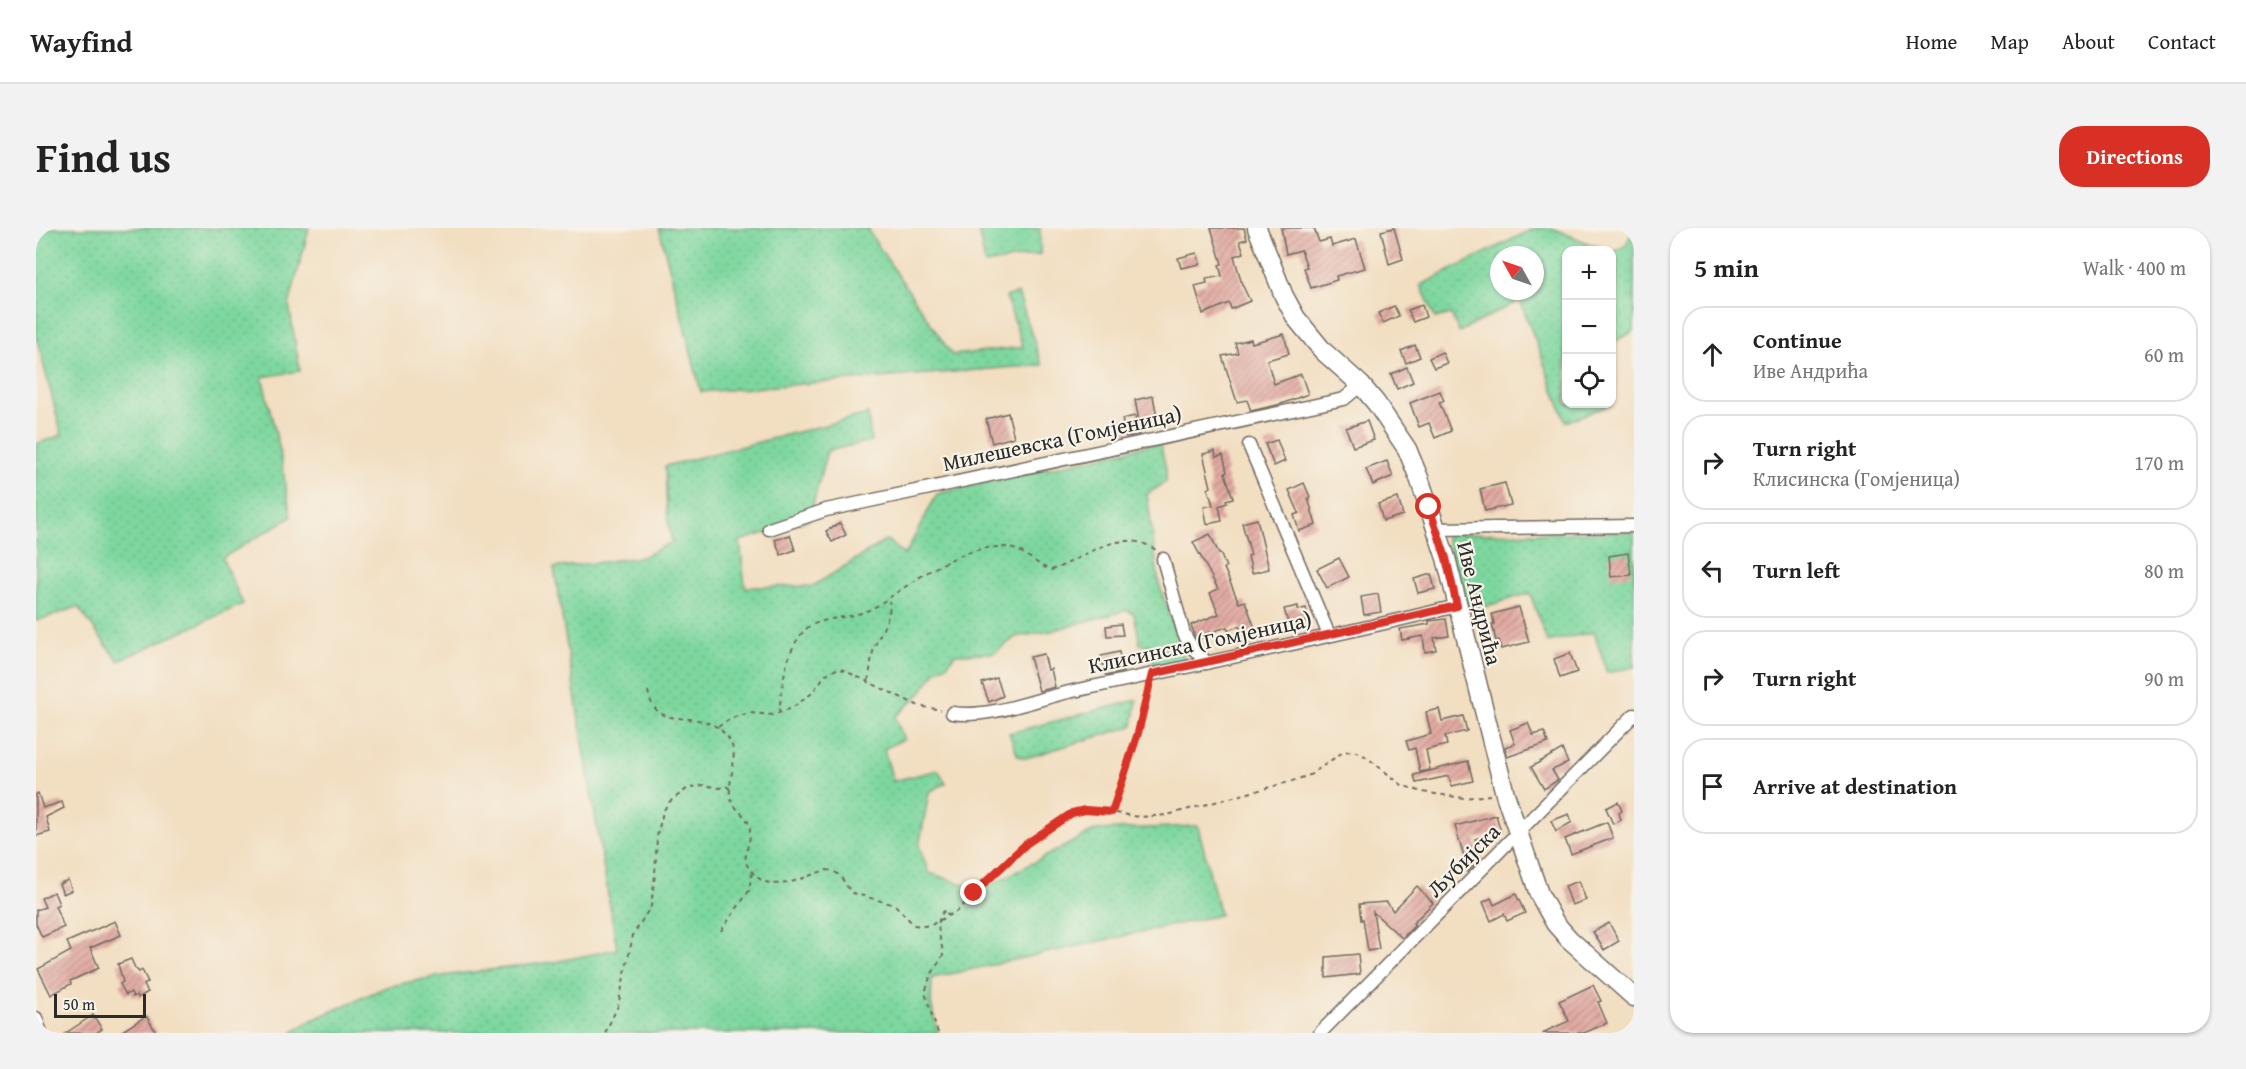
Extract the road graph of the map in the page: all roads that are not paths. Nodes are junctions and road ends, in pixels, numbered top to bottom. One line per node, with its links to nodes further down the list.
1 (1257, 228): 2 (street, Иве Андрића)
2 (1361, 385): 5 (street, Милешевска (Гомјеница)); 6 (street, Иве Андрића)
3 (1248, 445): 9 (street)
4 (1634, 526): 6 (street)
5 (769, 529)
6 (1437, 529): 8 (street, Иве Андрића)
7 (1163, 559): 10 (street)
8 (1457, 606): 9 (street, Клисинска (Гомјеница)); 13 (street, Иве Андрића)
9 (1329, 635): 10 (street, Клисинска (Гомјеница))
10 (1207, 663): 11 (street, Клисинска (Гомјеница))
11 (952, 713)
12 (1634, 716): 13 (street, Љубијска)
13 (1519, 834): 14 (street, Иве Андрића); 17 (street, Љубијска)
14 (1634, 997)
15 (36, 1018): 16 (street)
16 (41, 1033)
17 (1320, 1033)

